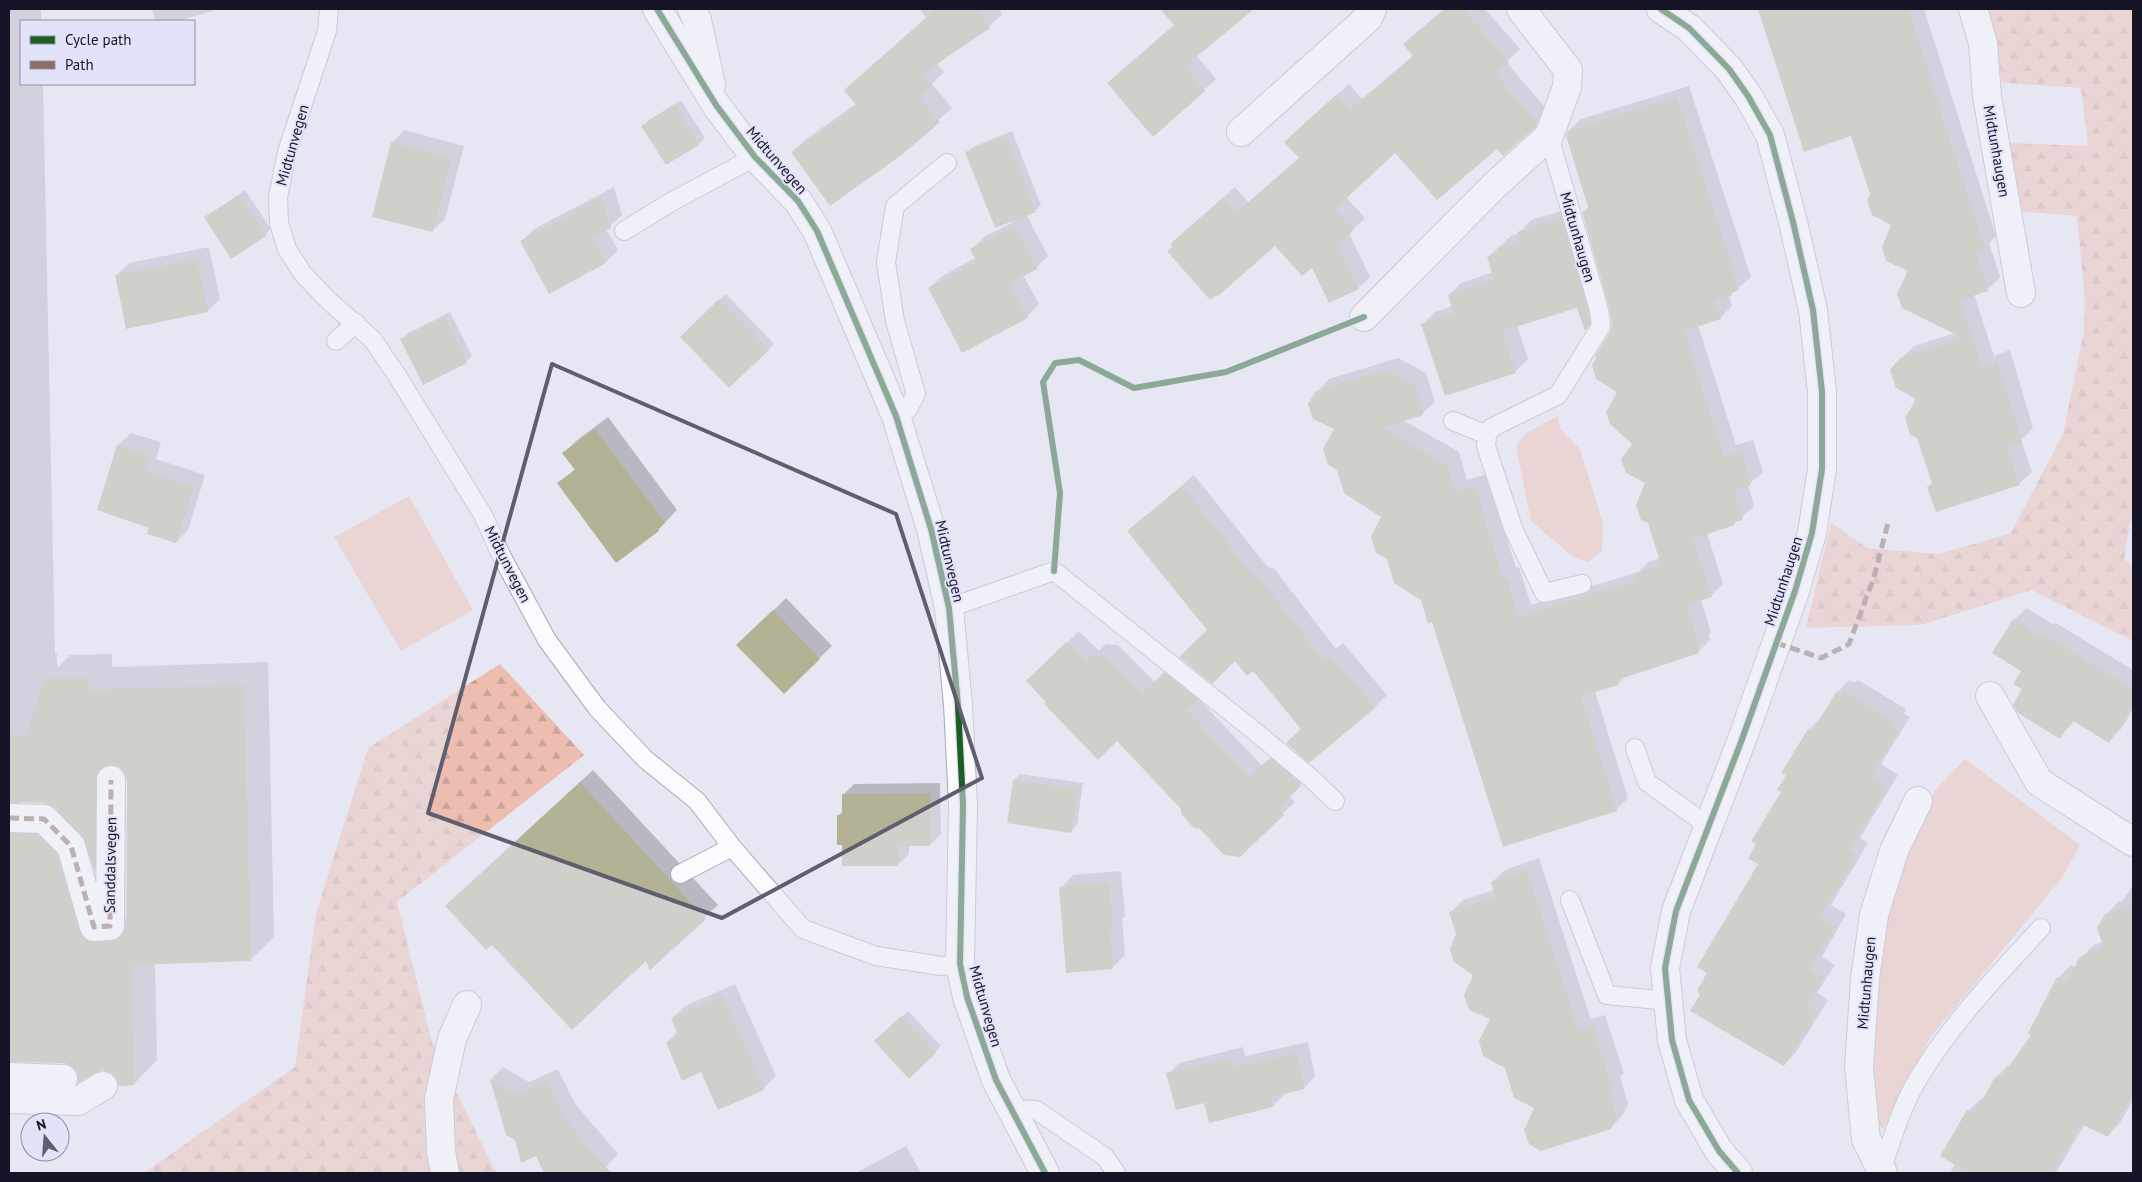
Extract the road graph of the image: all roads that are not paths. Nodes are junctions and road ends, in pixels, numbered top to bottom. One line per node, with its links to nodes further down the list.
1 (329, 9): 16 (lane, Midtunvegen)
2 (657, 9): 8 (street, Midtunvegen)
3 (692, 9): 8 (street, Midtunvegen)
4 (1372, 9): 9 (street)
5 (1521, 9): 10 (street)
6 (1661, 9): 29 (street, Midtunhaugen)
7 (1973, 9): 14 (street, Midtunhaugen)
8 (716, 105): 11 (street, Midtunvegen)
9 (1241, 132)
10 (1549, 136): 15 (street); 20 (lane, Midtunhaugen)
11 (755, 157): 13 (lane, Midtunvegen); 18 (street, Midtunvegen)
12 (947, 163): 18 (lane)
13 (624, 231)
14 (2022, 293)
15 (1364, 317)
16 (356, 323): 17 (lane); 31 (lane, Midtunvegen)
17 (336, 340)
18 (896, 416): 22 (street, Midtunvegen)
19 (1453, 421): 20 (lane)
20 (1487, 435): 21 (lane)
21 (1582, 584)
22 (949, 608): 27 (lane); 35 (street, Midtunvegen)
23 (1990, 696): 30 (street)
24 (1635, 748): 29 (lane)
25 (111, 780): 28 (street, Sanddalsvegen)
26 (1918, 801): 43 (street, Midtunhaugen)
27 (1335, 802)
28 (9, 818)
29 (1708, 826): 36 (street, Midtunhaugen)
30 (2133, 842)
31 (732, 847): 32 (lane); 35 (lane, Midtunvegen)
32 (680, 874)
33 (1570, 900): 36 (lane)
34 (2041, 928): 43 (lane, Midtunhaugen)
35 (960, 964): 42 (street, Midtunvegen)
36 (1668, 1001): 47 (street, Midtunhaugen)
37 (467, 1005): 44 (street)
38 (9, 1077): 39 (street)
39 (63, 1079)
40 (103, 1086): 41 (street)
41 (9, 1099)
42 (1010, 1109): 45 (street, Midtunvegen); 46 (lane)
43 (1882, 1172)
44 (445, 1173)
45 (1045, 1173)
46 (1116, 1173)
47 (1738, 1173)

